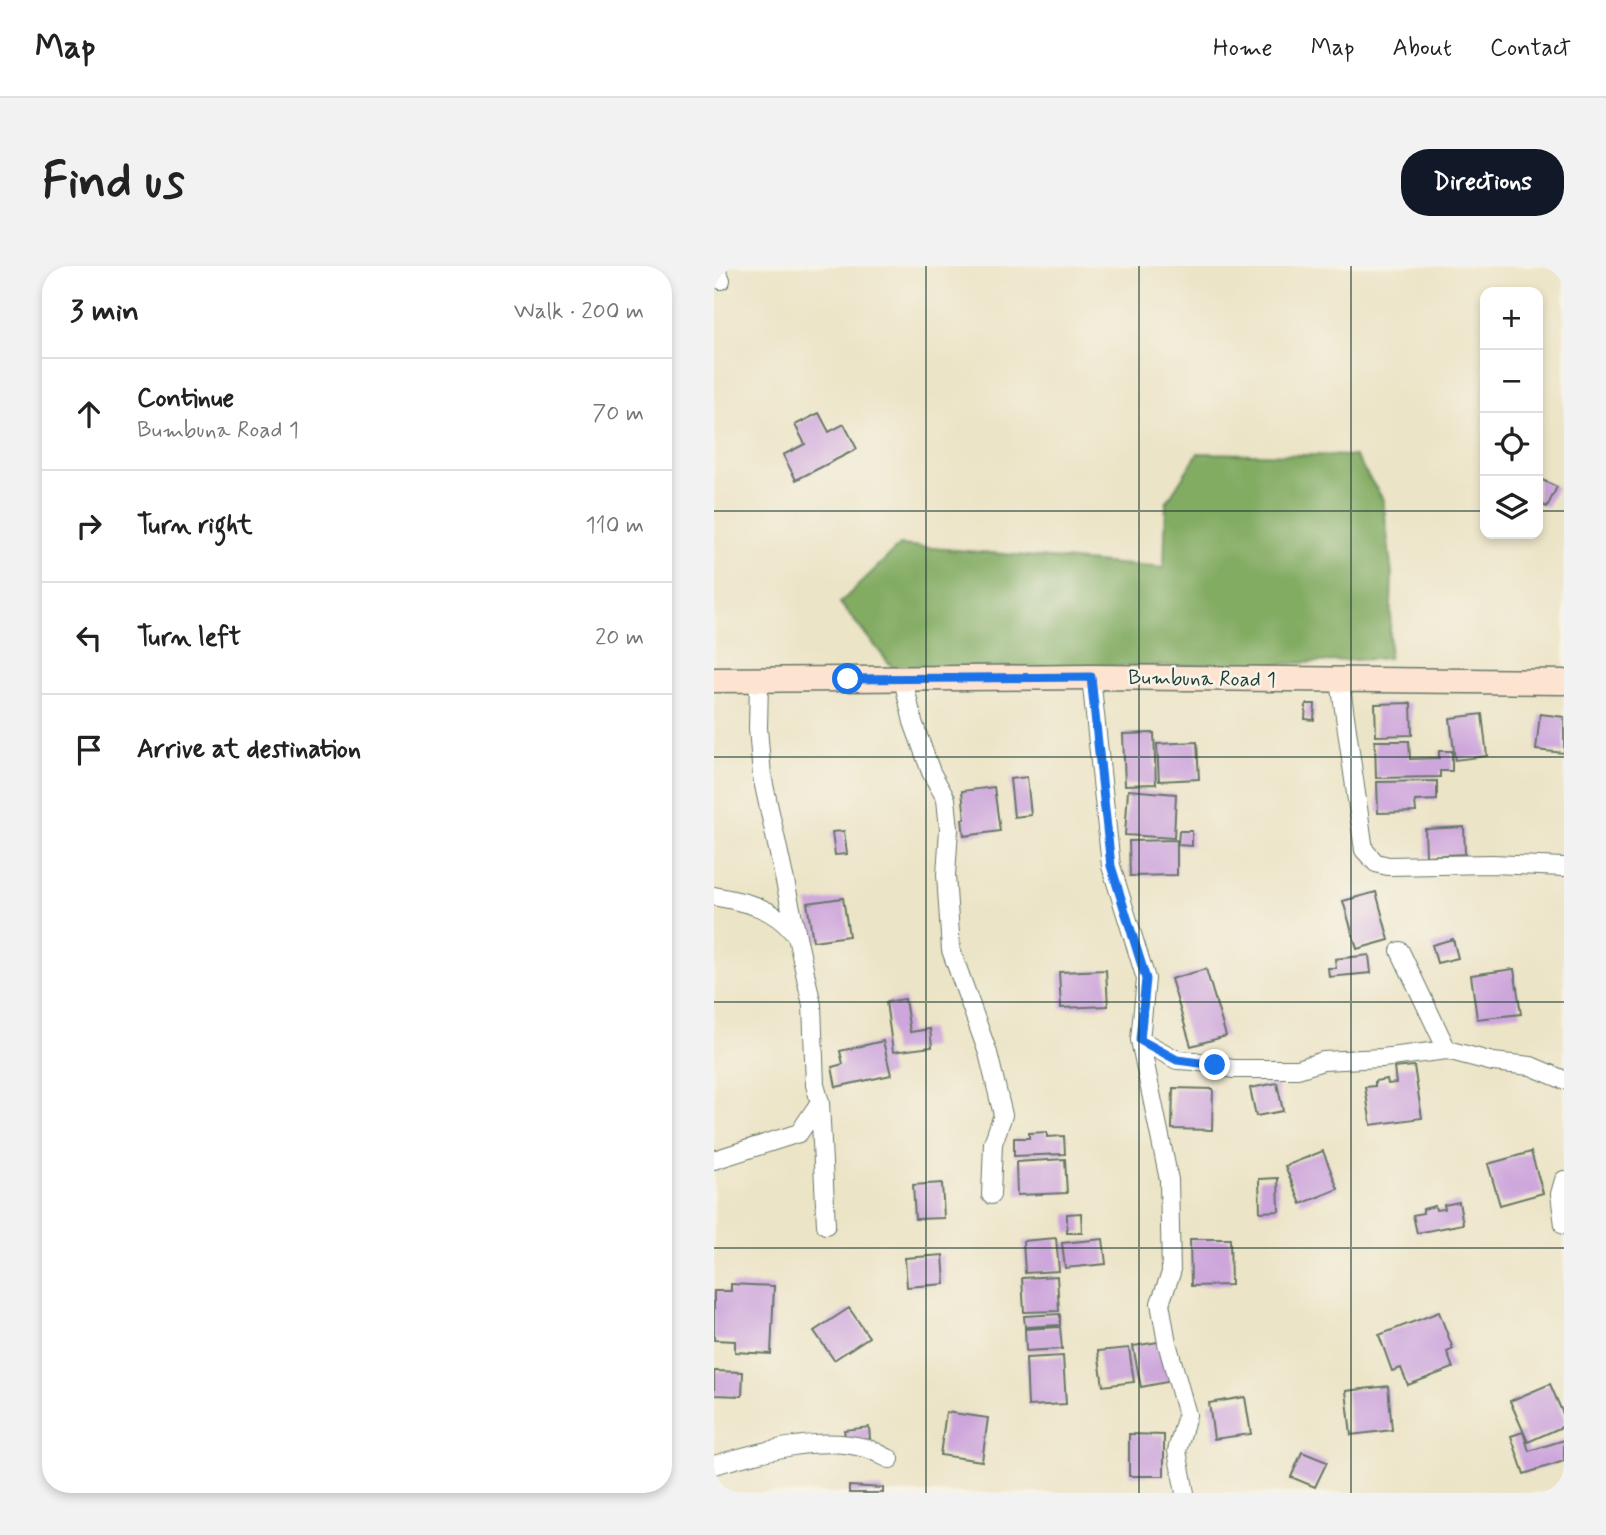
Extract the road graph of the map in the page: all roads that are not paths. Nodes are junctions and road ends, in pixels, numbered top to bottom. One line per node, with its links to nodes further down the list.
1 (1091, 677): 2 (main road, Bumbuna Road 1); 5 (main road, Bumbuna Road 1); 11 (street)
2 (903, 679): 4 (main road, Bumbuna Road 1); 17 (street)
3 (714, 680): 4 (main road, Bumbuna Road 1)
4 (759, 680): 9 (street)
5 (1340, 681): 6 (main road, Bumbuna Road 1); 7 (street)
6 (1564, 682)
7 (1564, 867)
8 (714, 896): 9 (street)
9 (794, 933): 14 (street)
10 (1400, 951): 12 (street)
11 (1140, 1040): 12 (street); 22 (street)
12 (1447, 1050): 13 (street)
13 (1564, 1080)
14 (820, 1102): 15 (street); 18 (street)
15 (714, 1160)
16 (1564, 1180): 19 (street)
17 (991, 1195)
18 (826, 1225)
19 (1564, 1225)
20 (890, 1460): 21 (street)
21 (714, 1465)
22 (1185, 1493)

